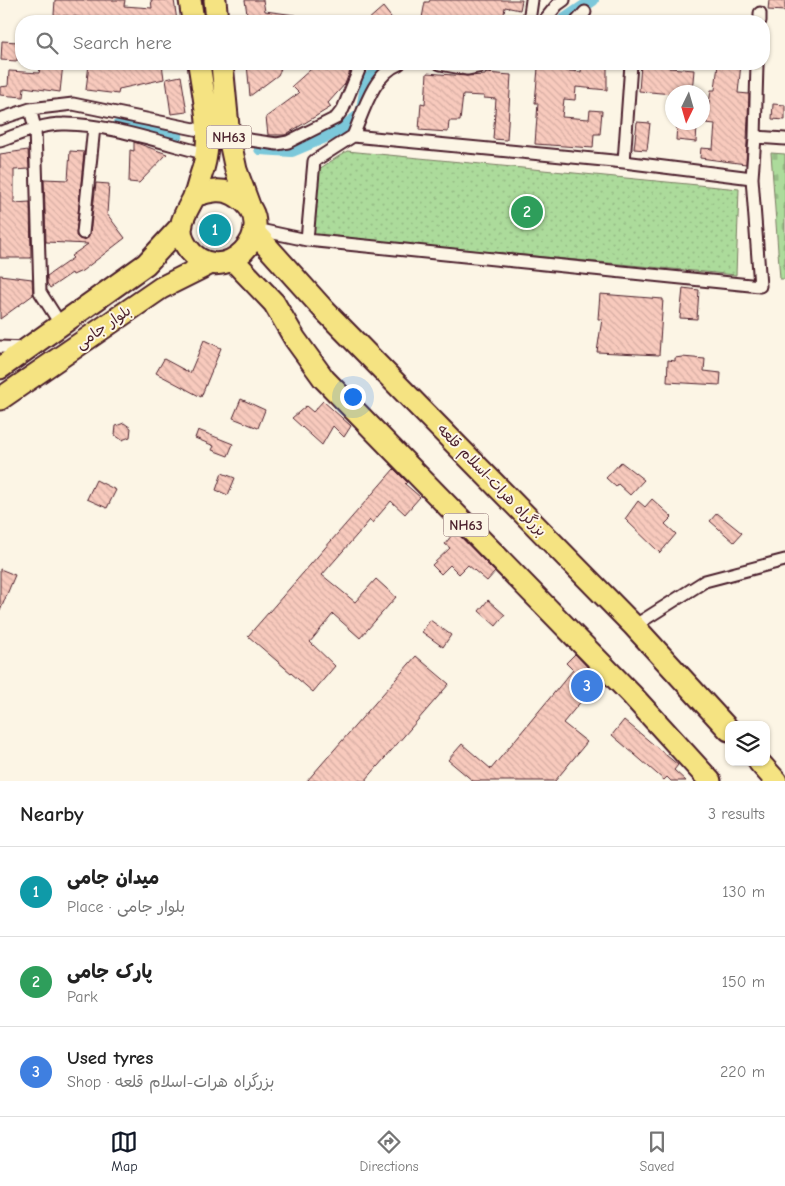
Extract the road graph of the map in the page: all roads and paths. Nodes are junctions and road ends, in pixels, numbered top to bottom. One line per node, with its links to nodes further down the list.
1 (190, 0): 5 (highway)
2 (215, 0): 6 (highway)
3 (532, 0): 7 (street)
4 (564, 0): 8 (street)
5 (192, 15)
6 (216, 15)
7 (530, 15)
8 (549, 15)
9 (200, 70): 19 (highway, NH63)
10 (223, 70): 21 (highway, NH63)
11 (359, 70): 21 (street)
12 (389, 70): 20 (street)
13 (631, 70): 26 (street)
14 (757, 70): 22 (street)
15 (30, 109): 16 (street); 18 (street); 19 (street)
16 (0, 119)
17 (94, 127): 18 (street); 25 (street); 31 (street)
18 (36, 128): 24 (street); 35 (street)
19 (209, 132): 25 (highway, NH63)
20 (353, 136): 26 (street); 32 (street)
21 (230, 137): 29 (highway, NH63)
22 (755, 137): 23 (street); 27 (street)
23 (785, 139)
24 (0, 141)
25 (207, 154): 28 (highway, NH63)
26 (624, 162): 27 (street)
27 (752, 178): 32 (street)
28 (194, 196): 29 (highway, NH63); 30 (highway, NH63)
29 (253, 223): 32 (street); 33 (highway); 41 (highway, بزرگراه هرات-اسلام قلعه / NH63)
30 (182, 225): 34 (highway); 35 (highway, بلوار جامی)
31 (83, 233)
32 (307, 240)
33 (233, 260): 34 (highway); 44 (highway, NH63)
34 (211, 263): 39 (highway, بلوار جامی)
35 (61, 325): 37 (highway, بلوار جامی)
36 (0, 346): 37 (street)
37 (28, 348): 38 (highway, بلوار جامی)
38 (0, 368)
39 (0, 399)
40 (785, 560): 41 (street)
41 (634, 626): 42 (highway, بزرگراه هرات-اسلام قلعه / NH63)
42 (725, 726)
43 (762, 766): 45 (highway)
44 (710, 781)
45 (776, 781)

